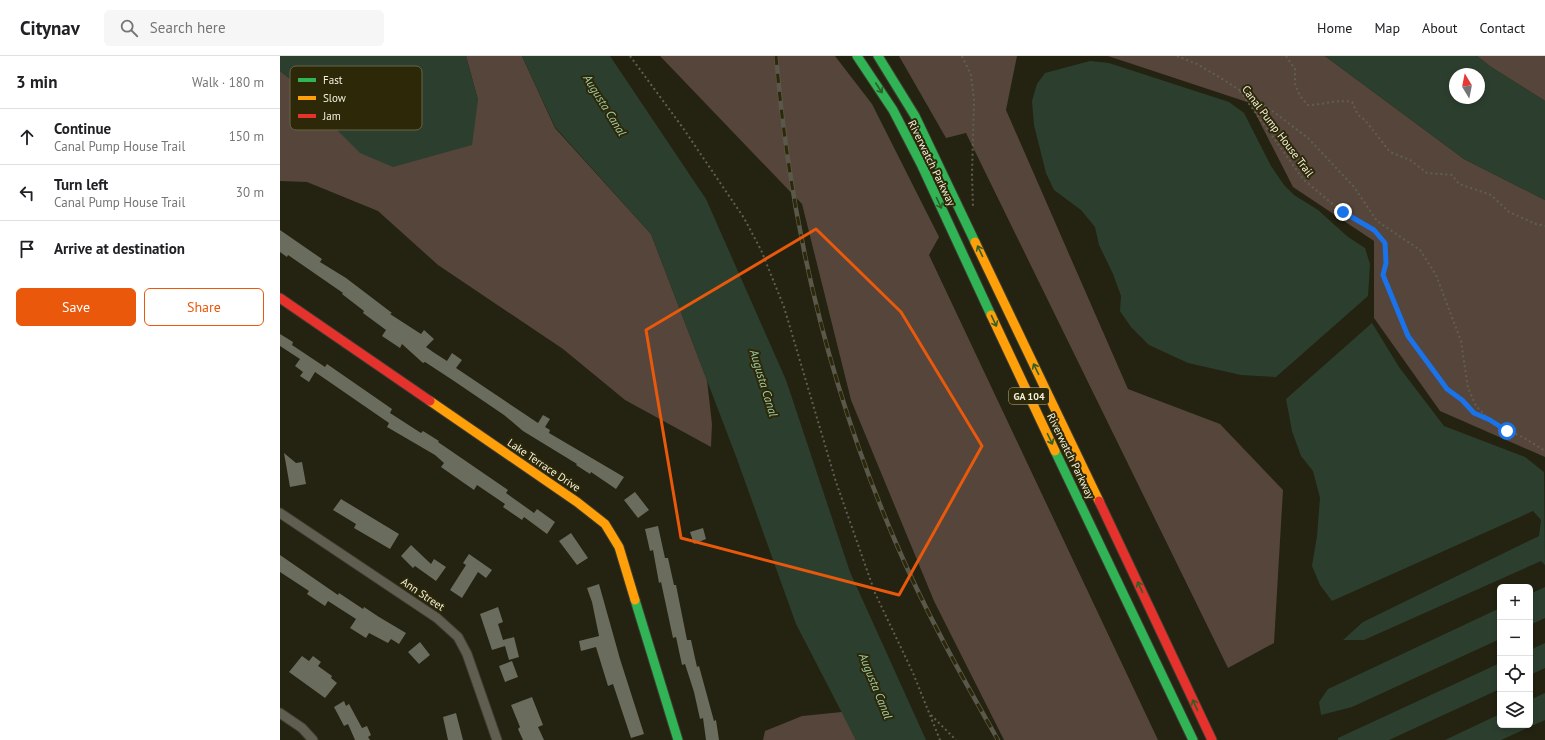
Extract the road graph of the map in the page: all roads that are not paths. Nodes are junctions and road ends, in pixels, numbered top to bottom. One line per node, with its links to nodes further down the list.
1 (857, 56): 9 (main road, Riverwatch Parkway / GA 104, one-way to 9)
2 (878, 56): 10 (main road, Riverwatch Parkway / GA 104, one-way to 2)
3 (280, 298): 8 (main road, Lake Terrace Drive)
4 (280, 513): 7 (street, Ann Street)
5 (280, 714): 6 (street)
6 (313, 740)
7 (497, 740)
8 (678, 740)
9 (1193, 740)
10 (1212, 740)

